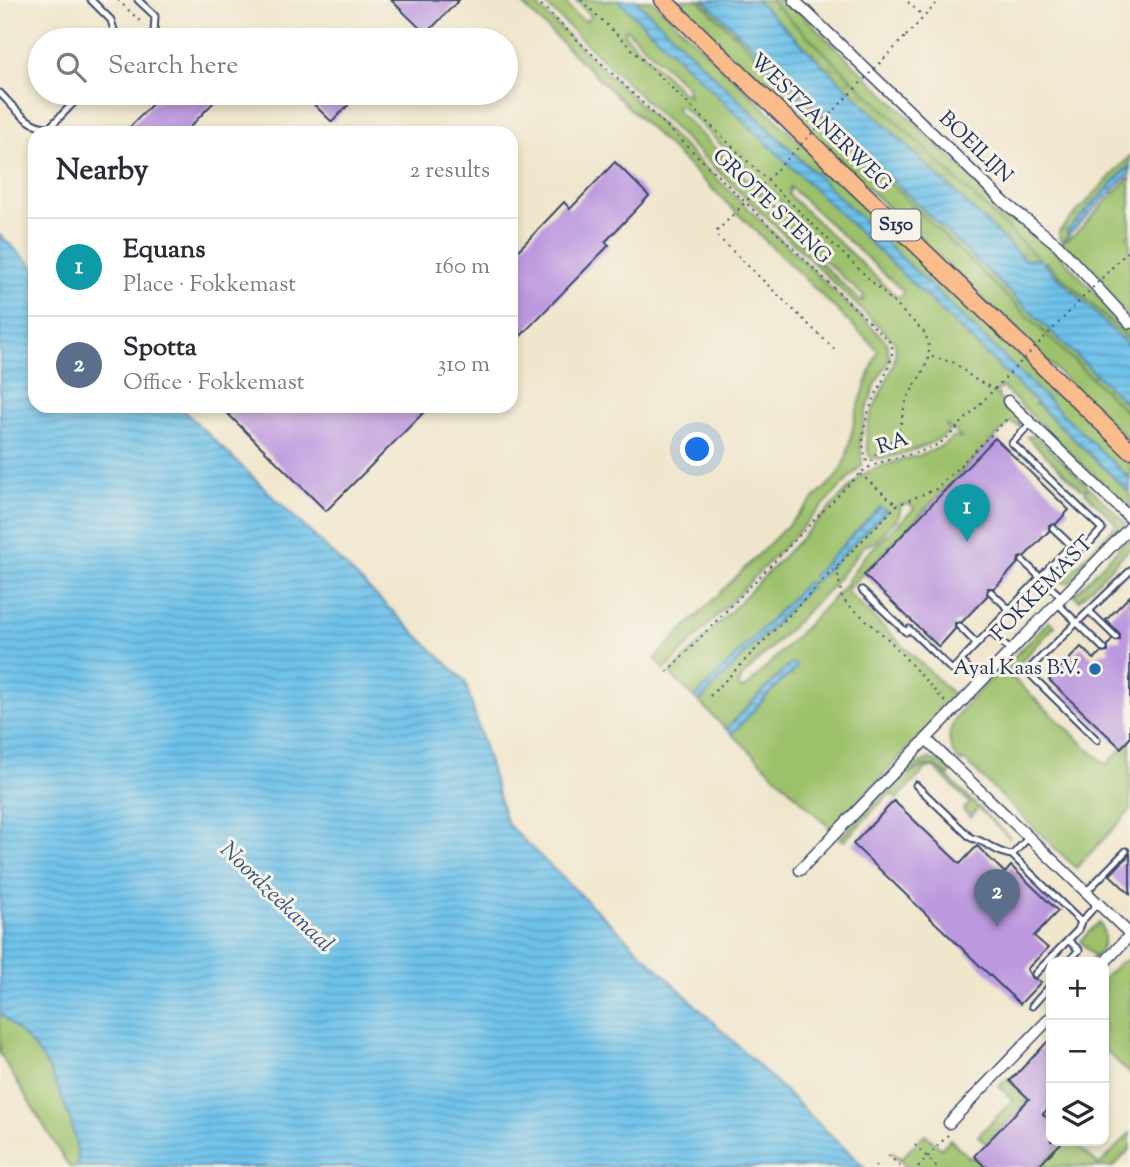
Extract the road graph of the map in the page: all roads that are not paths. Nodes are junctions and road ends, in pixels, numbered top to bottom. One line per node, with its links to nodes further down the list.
1 (91, 0): 5 (lane)
2 (138, 0): 6 (lane)
3 (663, 0): 14 (main road, WESTZANERWEG / S150)
4 (794, 0): 11 (street, BOEILIJN)
5 (113, 28)
6 (154, 28)
7 (0, 93): 9 (lane)
8 (71, 105): 10 (lane)
9 (38, 126)
10 (51, 126)
11 (1130, 323)
12 (1008, 401): 13 (street)
13 (1031, 423): 15 (street); 18 (lane)
14 (1130, 450)
15 (1130, 518)
16 (1130, 527): 24 (street, FOKKEMAST)
17 (1053, 528): 18 (lane)
18 (1071, 545): 21 (lane)
19 (1023, 561): 21 (lane)
20 (1130, 571): 26 (lane)
21 (1041, 578): 24 (lane); 25 (lane)
22 (862, 590): 34 (lane)
23 (991, 592): 25 (lane)
24 (1059, 601): 27 (lane); 33 (street, FOKKEMAST)
25 (1010, 610): 29 (lane)
26 (1090, 612): 27 (lane); 30 (lane)
27 (1075, 621): 32 (lane); 37 (lane)
28 (959, 626): 31 (lane)
29 (990, 631): 31 (lane); 33 (lane)
30 (1116, 636)
31 (977, 644): 34 (lane)
32 (1104, 649)
33 (1011, 651): 35 (street, FOKKEMAST)
34 (961, 661): 35 (lane)
35 (982, 681): 36 (street, FOKKEMAST)
36 (926, 739): 39 (street); 42 (street, FOKKEMAST)
37 (1097, 740)
38 (916, 785): 41 (lane)
39 (1029, 837): 41 (lane); 43 (street)
40 (1126, 850): 43 (lane)
41 (1012, 855): 45 (lane)
42 (800, 870)
43 (1086, 892): 44 (street)
44 (1098, 904): 45 (lane); 46 (street)
45 (1081, 922): 47 (lane)
46 (1130, 935): 49 (street)
47 (1068, 940): 48 (lane); 50 (lane)
48 (1073, 957)
49 (1109, 958)
50 (1035, 974)
51 (1046, 991): 52 (lane)
52 (1032, 1006)
53 (1048, 1020): 54 (street)
54 (949, 1123)

